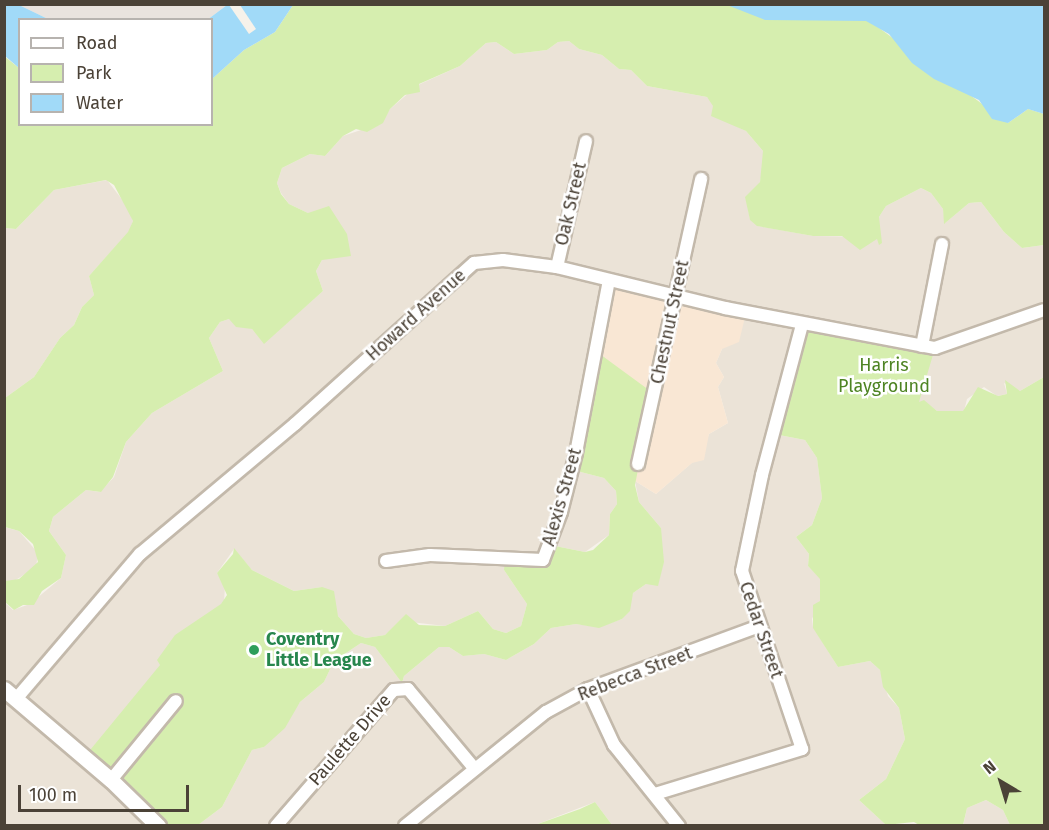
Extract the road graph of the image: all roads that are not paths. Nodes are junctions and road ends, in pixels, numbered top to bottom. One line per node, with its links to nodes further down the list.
1 (586, 141): 4 (street, Oak Street)
2 (701, 179): 6 (street, Chestnut Street)
3 (942, 244): 9 (street)
4 (557, 267): 5 (street, Howard Avenue); 14 (street, Howard Avenue)
5 (609, 280): 6 (street, Howard Avenue); 11 (street, Alexis Street)
6 (676, 295): 8 (street, Howard Avenue); 10 (street, Chestnut Street)
7 (1044, 310): 9 (street, Howard Avenue)
8 (802, 325): 9 (street, Howard Avenue); 12 (street, Cedar Street)
9 (922, 346)
10 (638, 464)
11 (386, 561)
12 (759, 626): 13 (street, Rebecca Street); 18 (street, Cedar Street)
13 (588, 689): 16 (street, Rebecca Street); 18 (street)
14 (10, 694): 17 (street)
15 (176, 701): 17 (street)
16 (475, 769): 20 (street, Paulette Drive); 21 (street, Rebecca Street)
17 (111, 780): 19 (street)
18 (655, 794): 22 (street)
19 (158, 825)
20 (276, 825)
21 (405, 825)
22 (679, 825)

